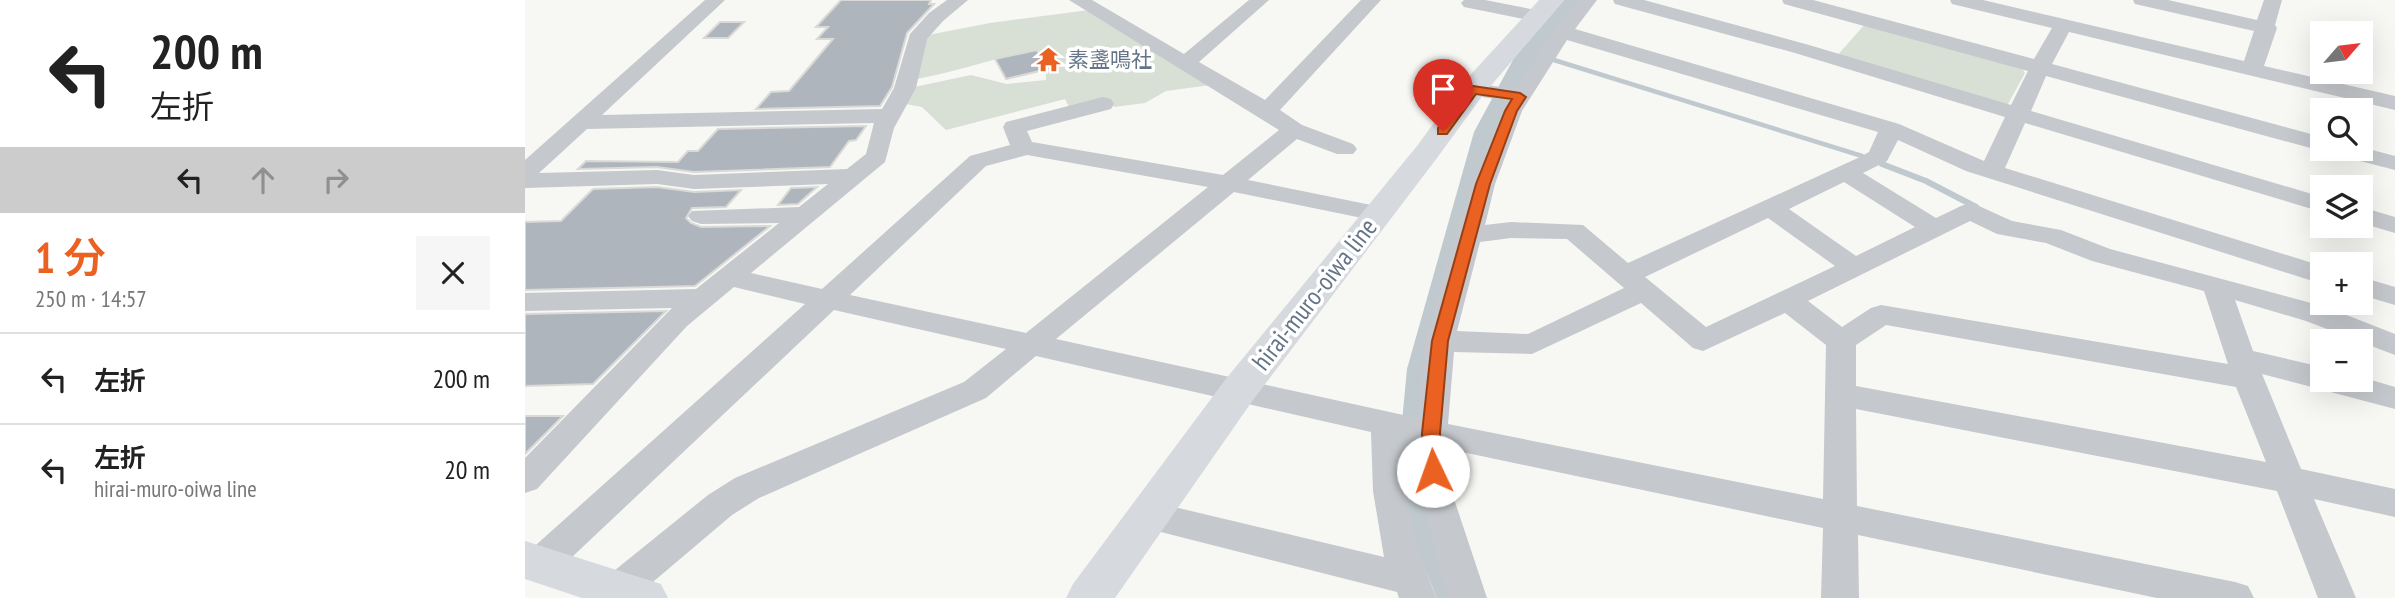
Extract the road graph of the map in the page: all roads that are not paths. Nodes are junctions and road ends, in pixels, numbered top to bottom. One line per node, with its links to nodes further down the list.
1 (716, 0): 28 (street)
2 (959, 0): 27 (street)
3 (1078, 0): 18 (street)
4 (1228, 0): 14 (street)
5 (1371, 0): 25 (street)
6 (1588, 0): 15 (street)
7 (1622, 0): 26 (street)
8 (1791, 0): 19 (street)
9 (1959, 0): 13 (street)
10 (2142, 0): 17 (street)
11 (2273, 0): 17 (street)
12 (1465, 1): 15 (street)
13 (1986, 3): 16 (street)
14 (1254, 5): 18 (street)
15 (1551, 16): 21 (main road, hirai-muro-oiwa line); 22 (street); 29 (street)
16 (2064, 23): 19 (street); 20 (street)
17 (2267, 28): 20 (street)
18 (1186, 63): 25 (street)
19 (2039, 69): 26 (street); 31 (street)
20 (2252, 69): 23 (street)
21 (1482, 91): 22 (street); 44 (main road, hirai-muro-oiwa line)
22 (1520, 97): 50 (street)
23 (2395, 103)
24 (1103, 104): 32 (street)
25 (1266, 111): 30 (street)
26 (2019, 114): 36 (street); 42 (street)
27 (890, 116): 28 (street); 39 (street)
28 (580, 122): 37 (street)
29 (1891, 129): 36 (street); 38 (street)
30 (1294, 130): 33 (street); 41 (street)
31 (2310, 141)
32 (1023, 149): 41 (street); 60 (street)
33 (1345, 149)
34 (2373, 157): 35 (street)
35 (2395, 163)
36 (1992, 170): 51 (street)
37 (525, 173)
38 (1846, 173): 43 (street); 49 (street)
39 (852, 176): 40 (street); 45 (street)
40 (525, 181)
41 (1227, 183): 44 (street); 65 (street)
42 (2310, 201)
43 (1771, 208): 52 (street); 55 (street)
44 (1377, 213): 69 (main road, hirai-muro-oiwa line)
45 (806, 215): 46 (street); 54 (street)
46 (701, 216)
47 (2373, 219): 48 (street)
48 (2395, 225)
49 (1934, 228): 52 (street); 56 (street)
50 (1467, 235): 55 (street); 63 (street)
51 (2227, 247): 53 (street); 56 (street)
52 (1854, 267): 61 (street)
53 (2310, 271)
54 (727, 277): 59 (street); 60 (street)
55 (1635, 282): 61 (street); 63 (street)
56 (2219, 287): 66 (street); 67 (street)
57 (2373, 290): 58 (street)
58 (2395, 296)
59 (701, 298): 62 (street); 75 (street)
60 (827, 298): 65 (street); 80 (street)
61 (1787, 300): 64 (street)
62 (525, 302)
63 (1440, 341): 74 (street)
64 (1841, 341): 67 (street); 71 (street)
65 (1032, 345): 69 (street); 80 (street)
66 (2395, 345)
67 (2245, 369): 68 (street); 76 (street)
68 (2310, 377)
69 (1239, 390): 73 (street); 78 (main road, hirai-muro-oiwa line)
70 (2373, 392): 72 (street)
71 (1841, 395): 76 (street); 79 (street)
72 (2395, 398)
73 (1387, 424): 74 (street); 81 (street)
74 (1431, 433): 79 (street); 82 (street)
75 (525, 480)
76 (2289, 480): 77 (street); 86 (street)
77 (2395, 503)
78 (1149, 515): 81 (street); 83 (main road, hirai-muro-oiwa line)
79 (1840, 517): 84 (street); 85 (street)
80 (579, 582)
81 (1413, 589)
82 (1474, 596)
83 (1089, 598)
84 (1840, 598)
85 (2235, 598)
86 (2337, 598)

